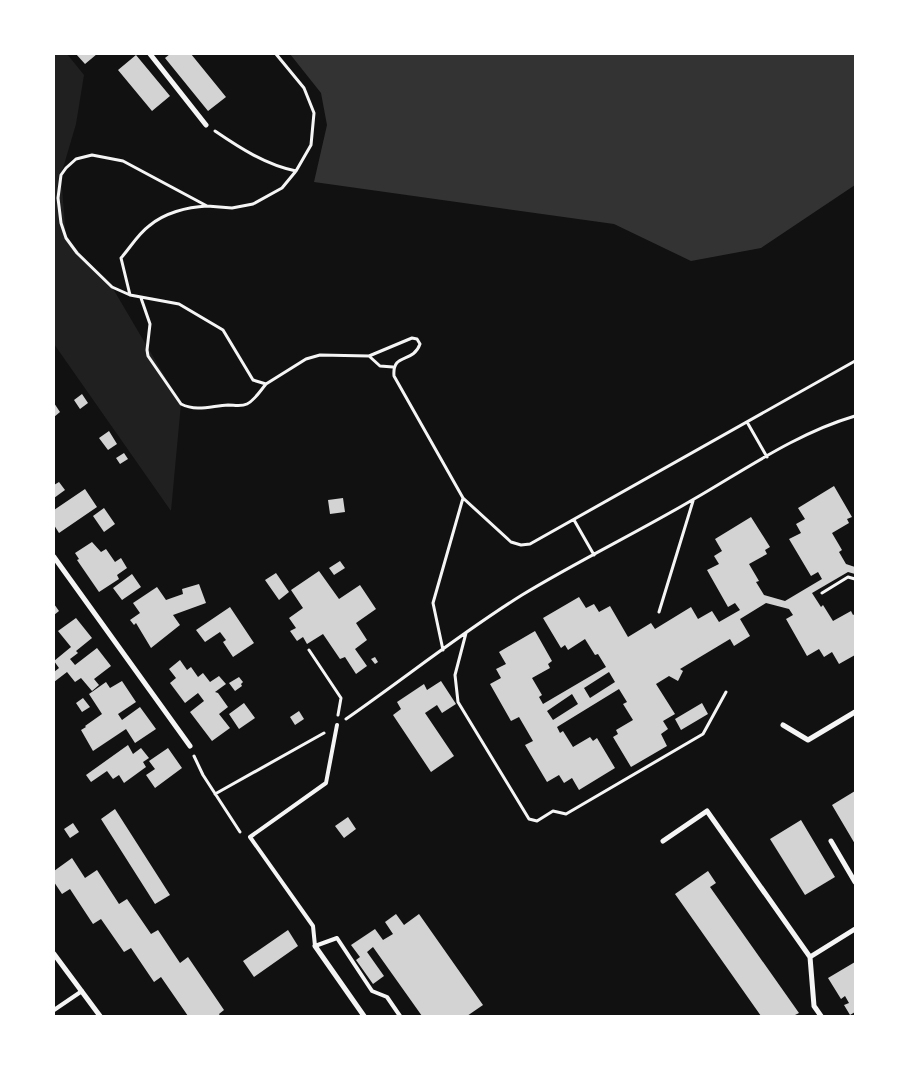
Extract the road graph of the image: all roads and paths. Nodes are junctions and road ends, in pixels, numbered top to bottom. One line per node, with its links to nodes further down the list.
1 (150, 54): 3 (street)
2 (276, 54): 4 (path)
3 (206, 125): 4 (path)
4 (296, 171): 5 (path)
5 (207, 206): 6 (path); 6 (path)
6 (130, 295): 7 (path)
7 (141, 297): 11 (path); 11 (path)
8 (369, 356): 10 (path); 10 (path); 11 (path)
9 (855, 361): 13 (path)
10 (393, 367): 15 (path)
11 (266, 384)
12 (855, 416): 14 (path)
13 (747, 422): 14 (path); 17 (path)
14 (767, 457): 16 (path)
15 (463, 498): 17 (path); 25 (path)
16 (693, 500): 18 (path); 22 (path)
17 (574, 520): 18 (path)
18 (594, 555): 23 (path)
19 (54, 557): 30 (street)
20 (855, 579): 21 (path)
21 (822, 593)
22 (659, 612)
23 (467, 631): 25 (path); 26 (path)
24 (309, 650): 28 (path)
25 (443, 650): 28 (path)
26 (726, 692)
27 (855, 712): 29 (street)
28 (337, 725): 31 (path); 36 (lane)
29 (783, 725)
30 (190, 746)
31 (216, 794)
32 (663, 841): 38 (street)
33 (831, 841): 34 (street)
34 (855, 882)
35 (855, 929): 38 (street)
36 (315, 946): 42 (street); 43 (lane)
37 (54, 954): 39 (street)
38 (810, 957): 44 (street)
39 (82, 991): 40 (lane); 41 (street)
40 (54, 1010)
41 (100, 1016)
42 (364, 1016)
43 (400, 1016)
44 (821, 1016)

